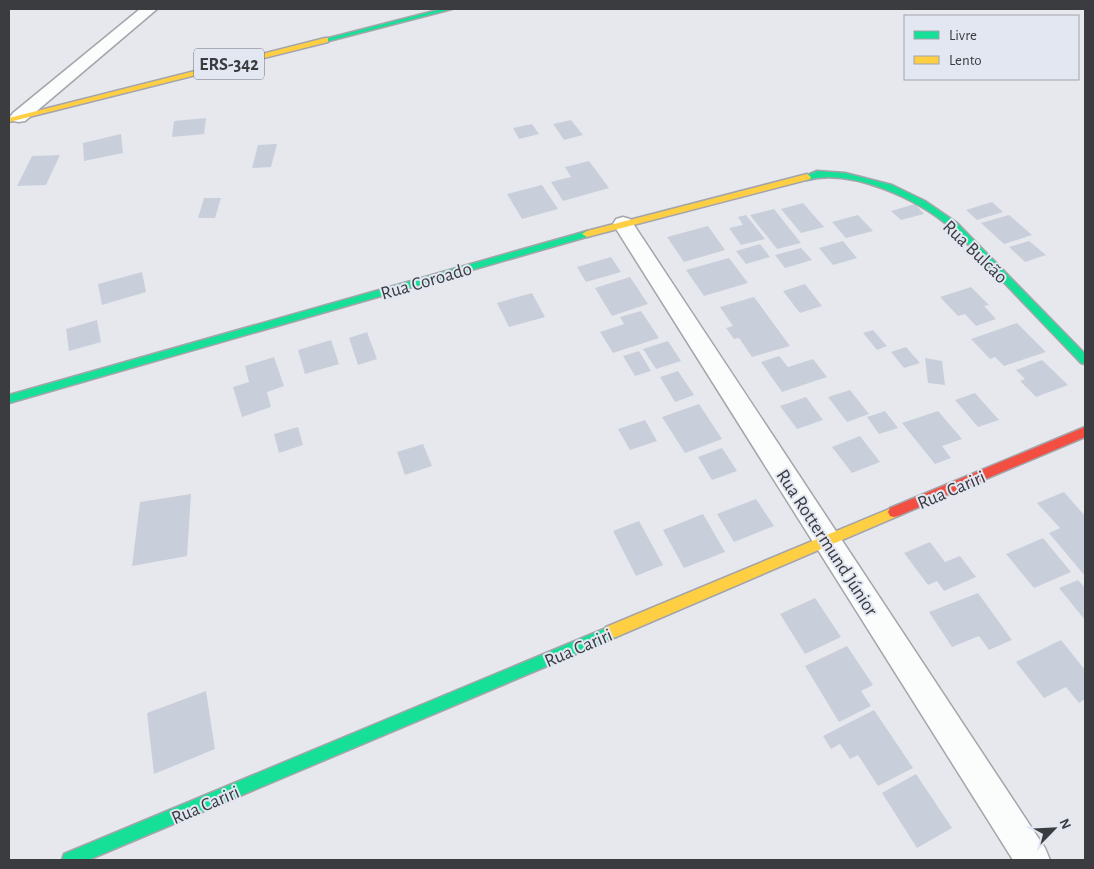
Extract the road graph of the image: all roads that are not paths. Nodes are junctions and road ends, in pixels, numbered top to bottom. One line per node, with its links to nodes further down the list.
1 (149, 9): 3 (street)
2 (449, 9): 3 (street, ERS-342)
3 (14, 118)
4 (845, 176): 5 (street, Rua Coroado); 6 (street, Rua Bulcão)
5 (623, 224): 7 (street, Rua Coroado); 9 (street, Rua Rottermund Júnior)
6 (1085, 360)
7 (9, 399)
8 (1085, 432): 9 (street, Rua Cariri)
9 (828, 542): 10 (street, Rua Cariri); 11 (street, Rua Rottermund Júnior)
10 (70, 860)
11 (1033, 860)

